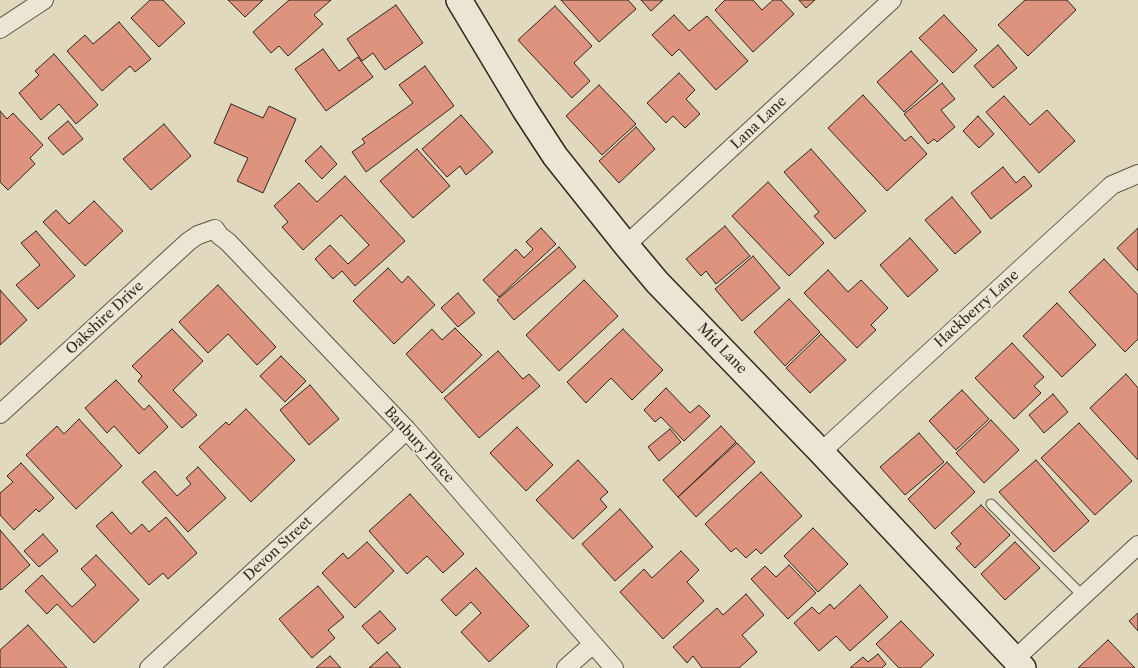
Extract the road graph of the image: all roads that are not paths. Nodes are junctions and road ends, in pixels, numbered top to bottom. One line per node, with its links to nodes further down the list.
1 (44, 0): 4 (street)
2 (892, 0): 7 (street, Lana Lane)
3 (464, 2): 7 (street, Mid Lane)
4 (0, 29)
5 (1138, 174): 10 (street, Hackberry Lane)
6 (215, 230): 8 (street, Oakshire Drive); 9 (street, Banbury Place)
7 (626, 245): 10 (street, Mid Lane)
8 (0, 414)
9 (406, 430): 14 (street, Banbury Place); 16 (street, Devon Street)
10 (821, 452): 15 (street, Mid Lane)
11 (991, 504): 13 (lane)
12 (1138, 545): 13 (street)
13 (1083, 596): 15 (street)
14 (593, 644): 17 (street); 18 (street, Banbury Place)
15 (1019, 664)
16 (148, 668)
17 (566, 668)
18 (614, 668)

